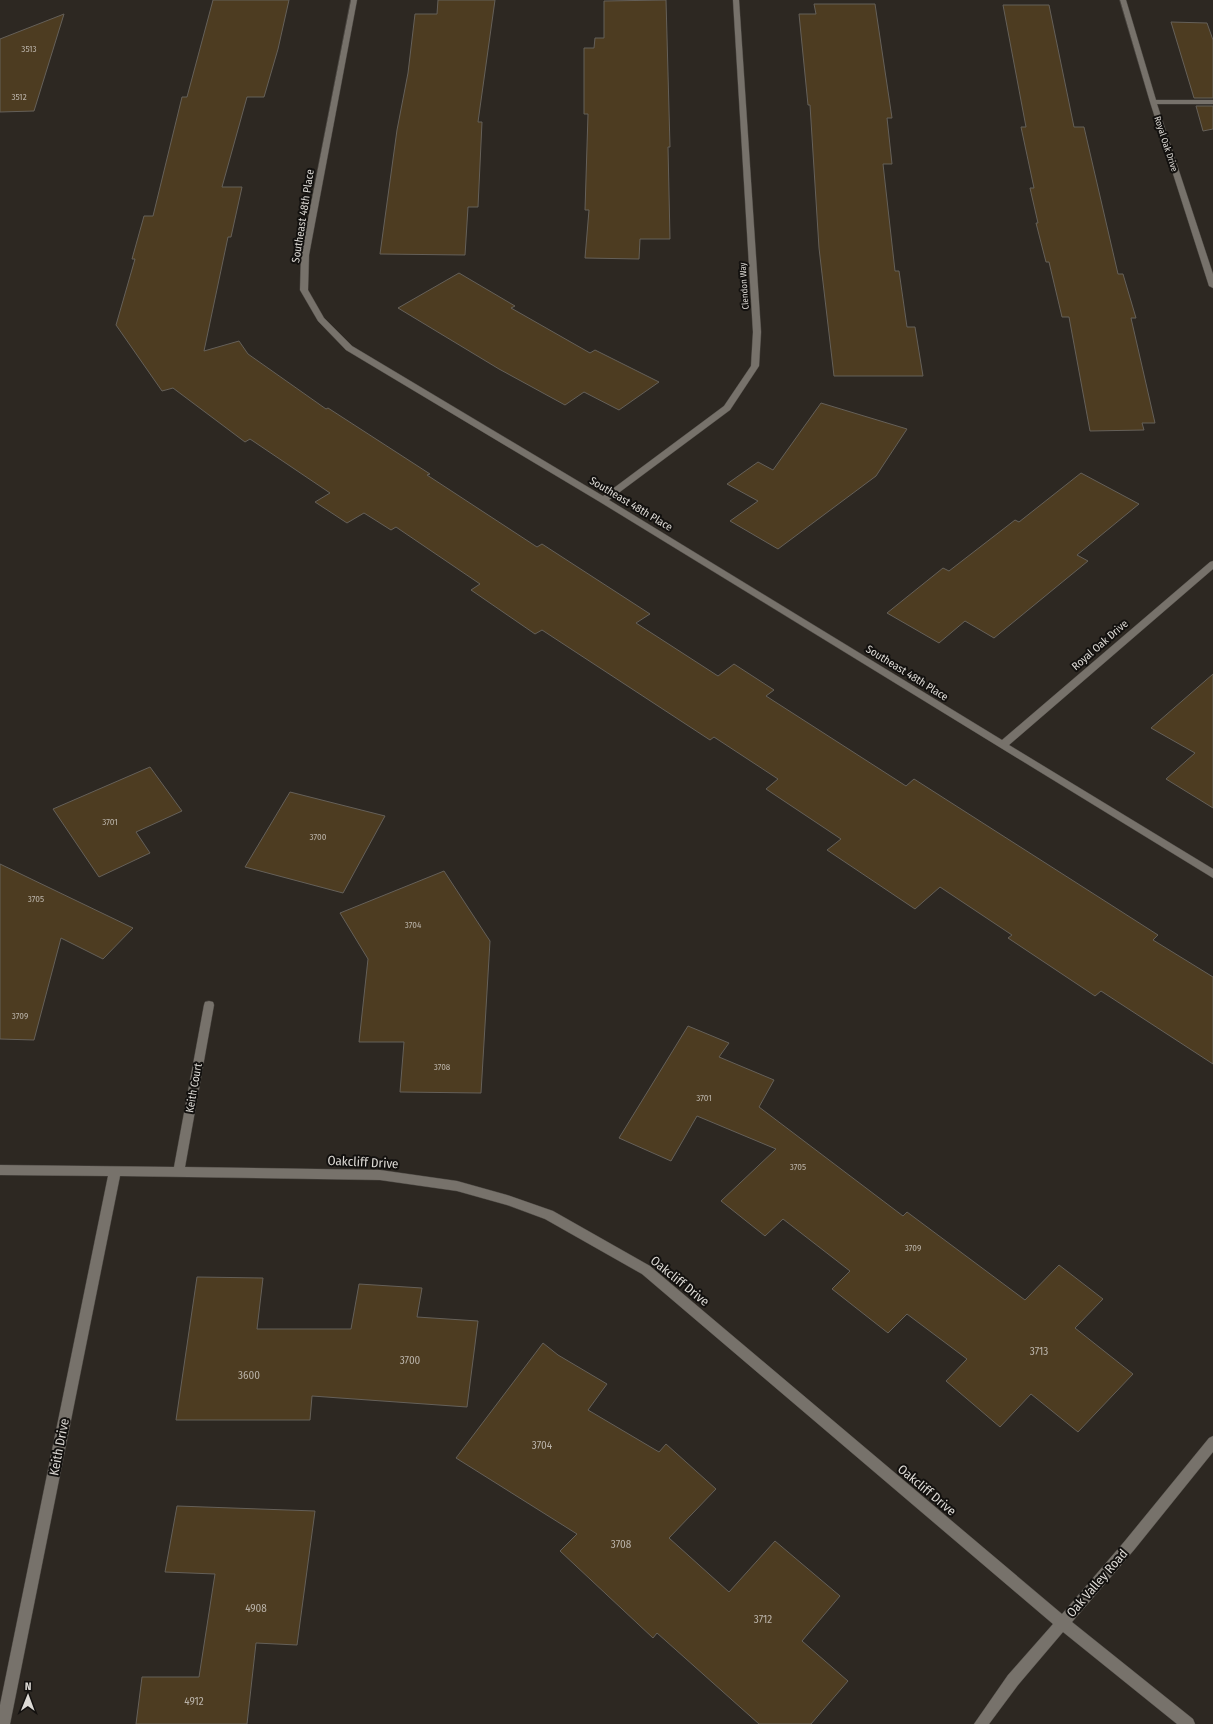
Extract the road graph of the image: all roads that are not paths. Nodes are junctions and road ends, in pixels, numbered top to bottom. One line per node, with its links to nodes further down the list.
1 (354, 0): 7 (street, Southeast 48th Place)
2 (736, 0): 7 (street, Clendon Way)
3 (1123, 0): 4 (street, Royal Oak Drive)
4 (1153, 102): 5 (street); 6 (street, Royal Oak Drive)
5 (1213, 102)
6 (1213, 286)
7 (603, 500): 9 (street, Southeast 48th Place)
8 (1213, 564): 9 (street, Royal Oak Drive)
9 (1003, 745): 10 (street, Southeast 48th Place)
10 (1213, 874)
11 (209, 1005): 14 (street, Keith Court)
12 (0, 1170): 13 (street, Oakcliff Drive)
13 (115, 1171): 14 (street, Oakcliff Drive); 17 (street, Keith Drive)
14 (179, 1172): 16 (street, Oakcliff Drive)
15 (1213, 1442): 16 (street, Oak Valley Road)
16 (1062, 1623): 18 (street, Oak Valley Road); 19 (street, Oakcliff Drive)
17 (3, 1724)
18 (981, 1724)
19 (1188, 1724)

